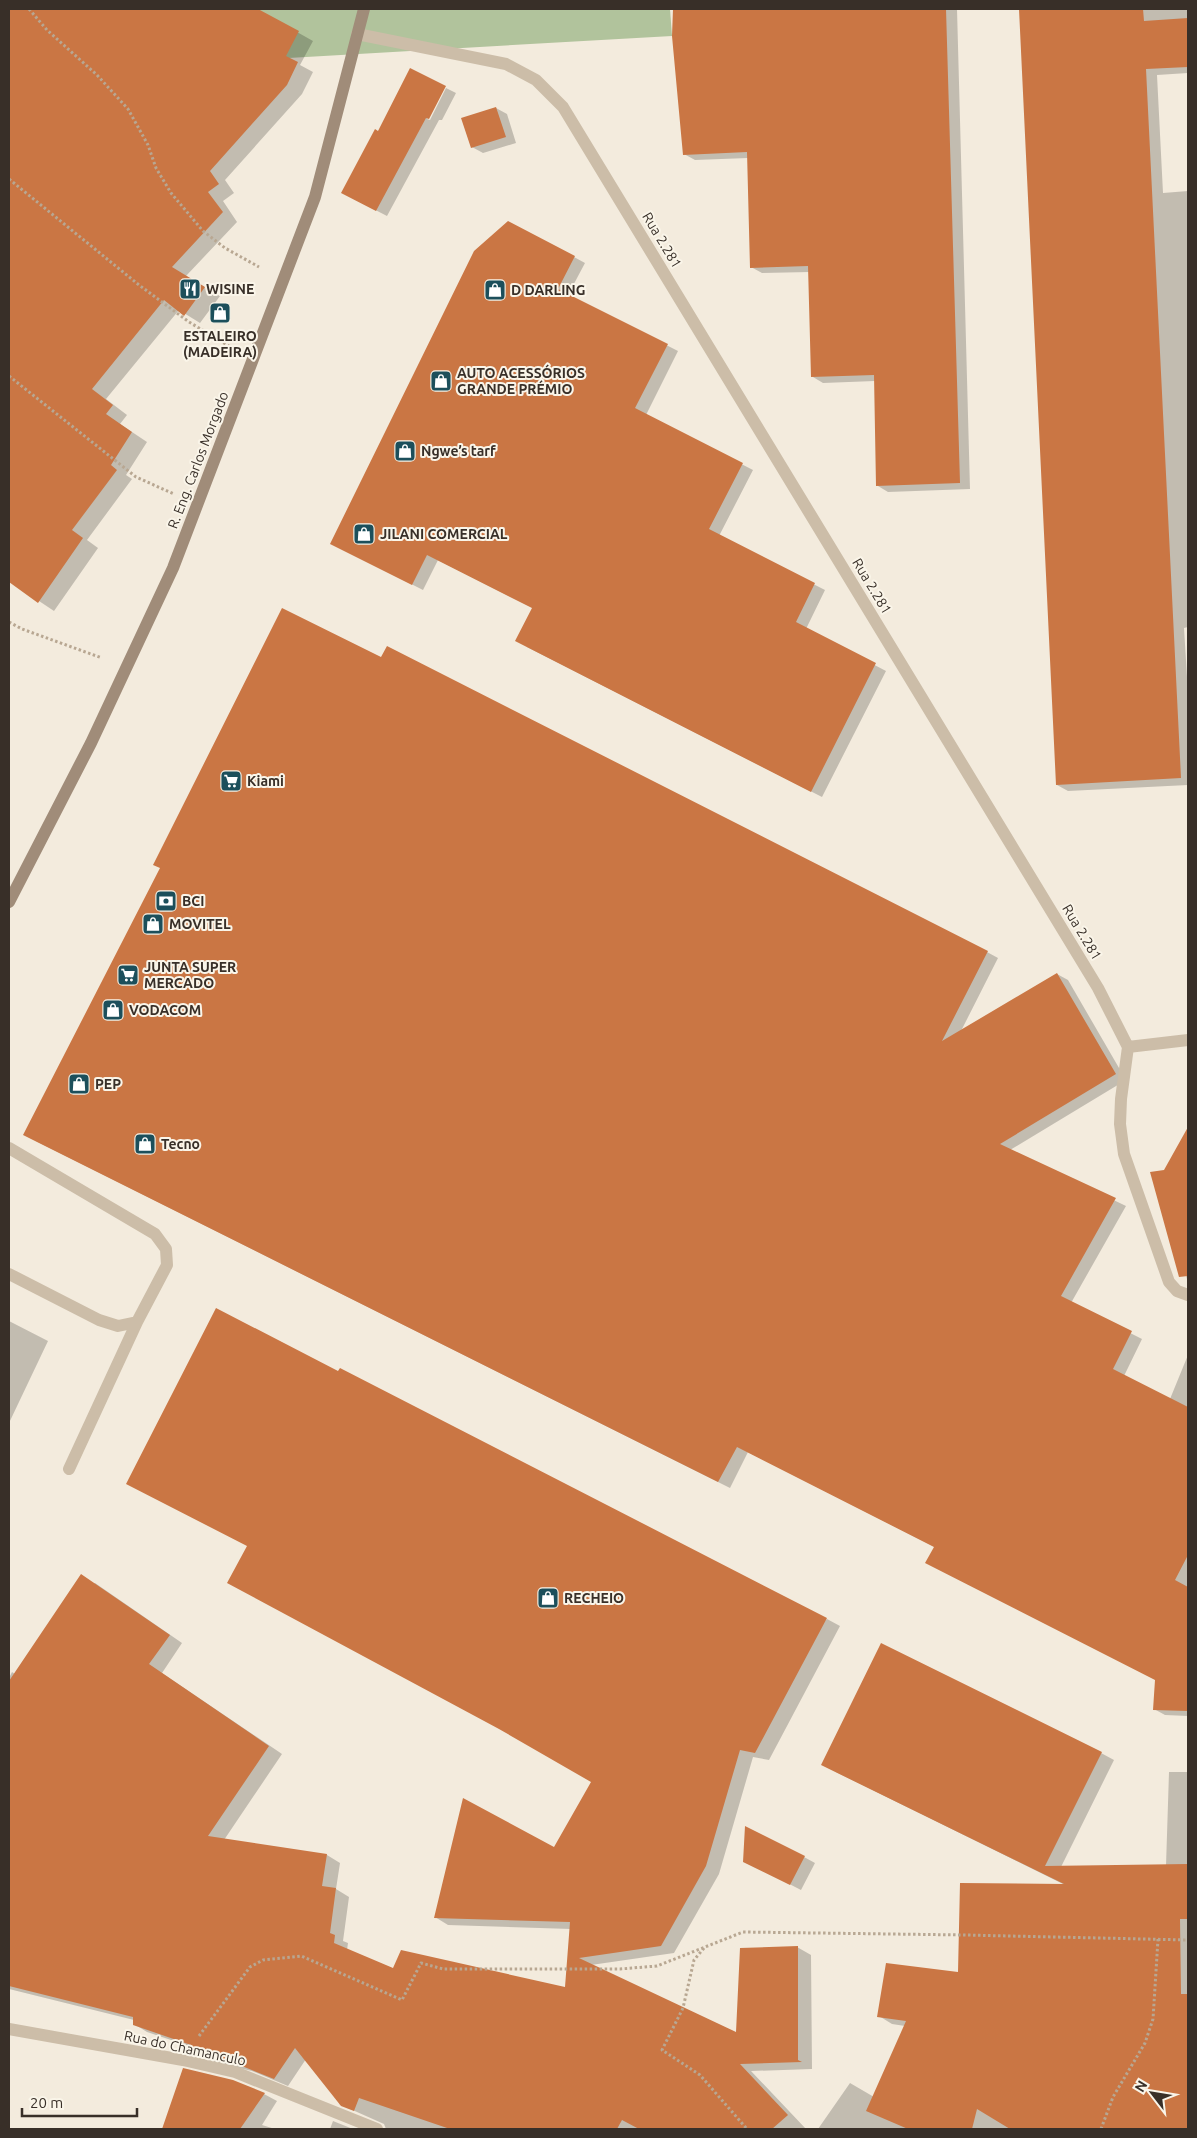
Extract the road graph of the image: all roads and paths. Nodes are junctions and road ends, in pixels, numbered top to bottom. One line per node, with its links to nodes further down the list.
1 (30, 9): 5 (path)
2 (364, 9): 3 (street, R. Eng. Carlos Morgado)
3 (356, 34): 5 (street, R. Eng. Carlos Morgado); 13 (street, Rua 2.281)
4 (9, 179): 6 (path)
5 (283, 280): 6 (street, R. Eng. Carlos Morgado)
6 (252, 360): 8 (street, R. Eng. Carlos Morgado)
7 (9, 376): 8 (path)
8 (197, 505): 10 (street, R. Eng. Carlos Morgado)
9 (9, 622): 10 (path)
10 (126, 667): 11 (street, R. Eng. Carlos Morgado)
11 (9, 902)
12 (1188, 1040): 13 (street)
13 (1128, 1047): 16 (street)
14 (9, 1148): 17 (street)
15 (9, 1274): 17 (street)
16 (1188, 1295)
17 (137, 1322): 18 (street)
18 (69, 1469)
19 (1158, 1939): 20 (path); 21 (path); 26 (path)
20 (1188, 1940)
21 (706, 1946): 23 (path); 25 (path)
22 (9, 2028): 23 (street, Rua do Chamanculo)
23 (183, 2060): 24 (street, Rua do Chamanculo)
24 (377, 2129)
25 (747, 2129)
26 (1101, 2129)

